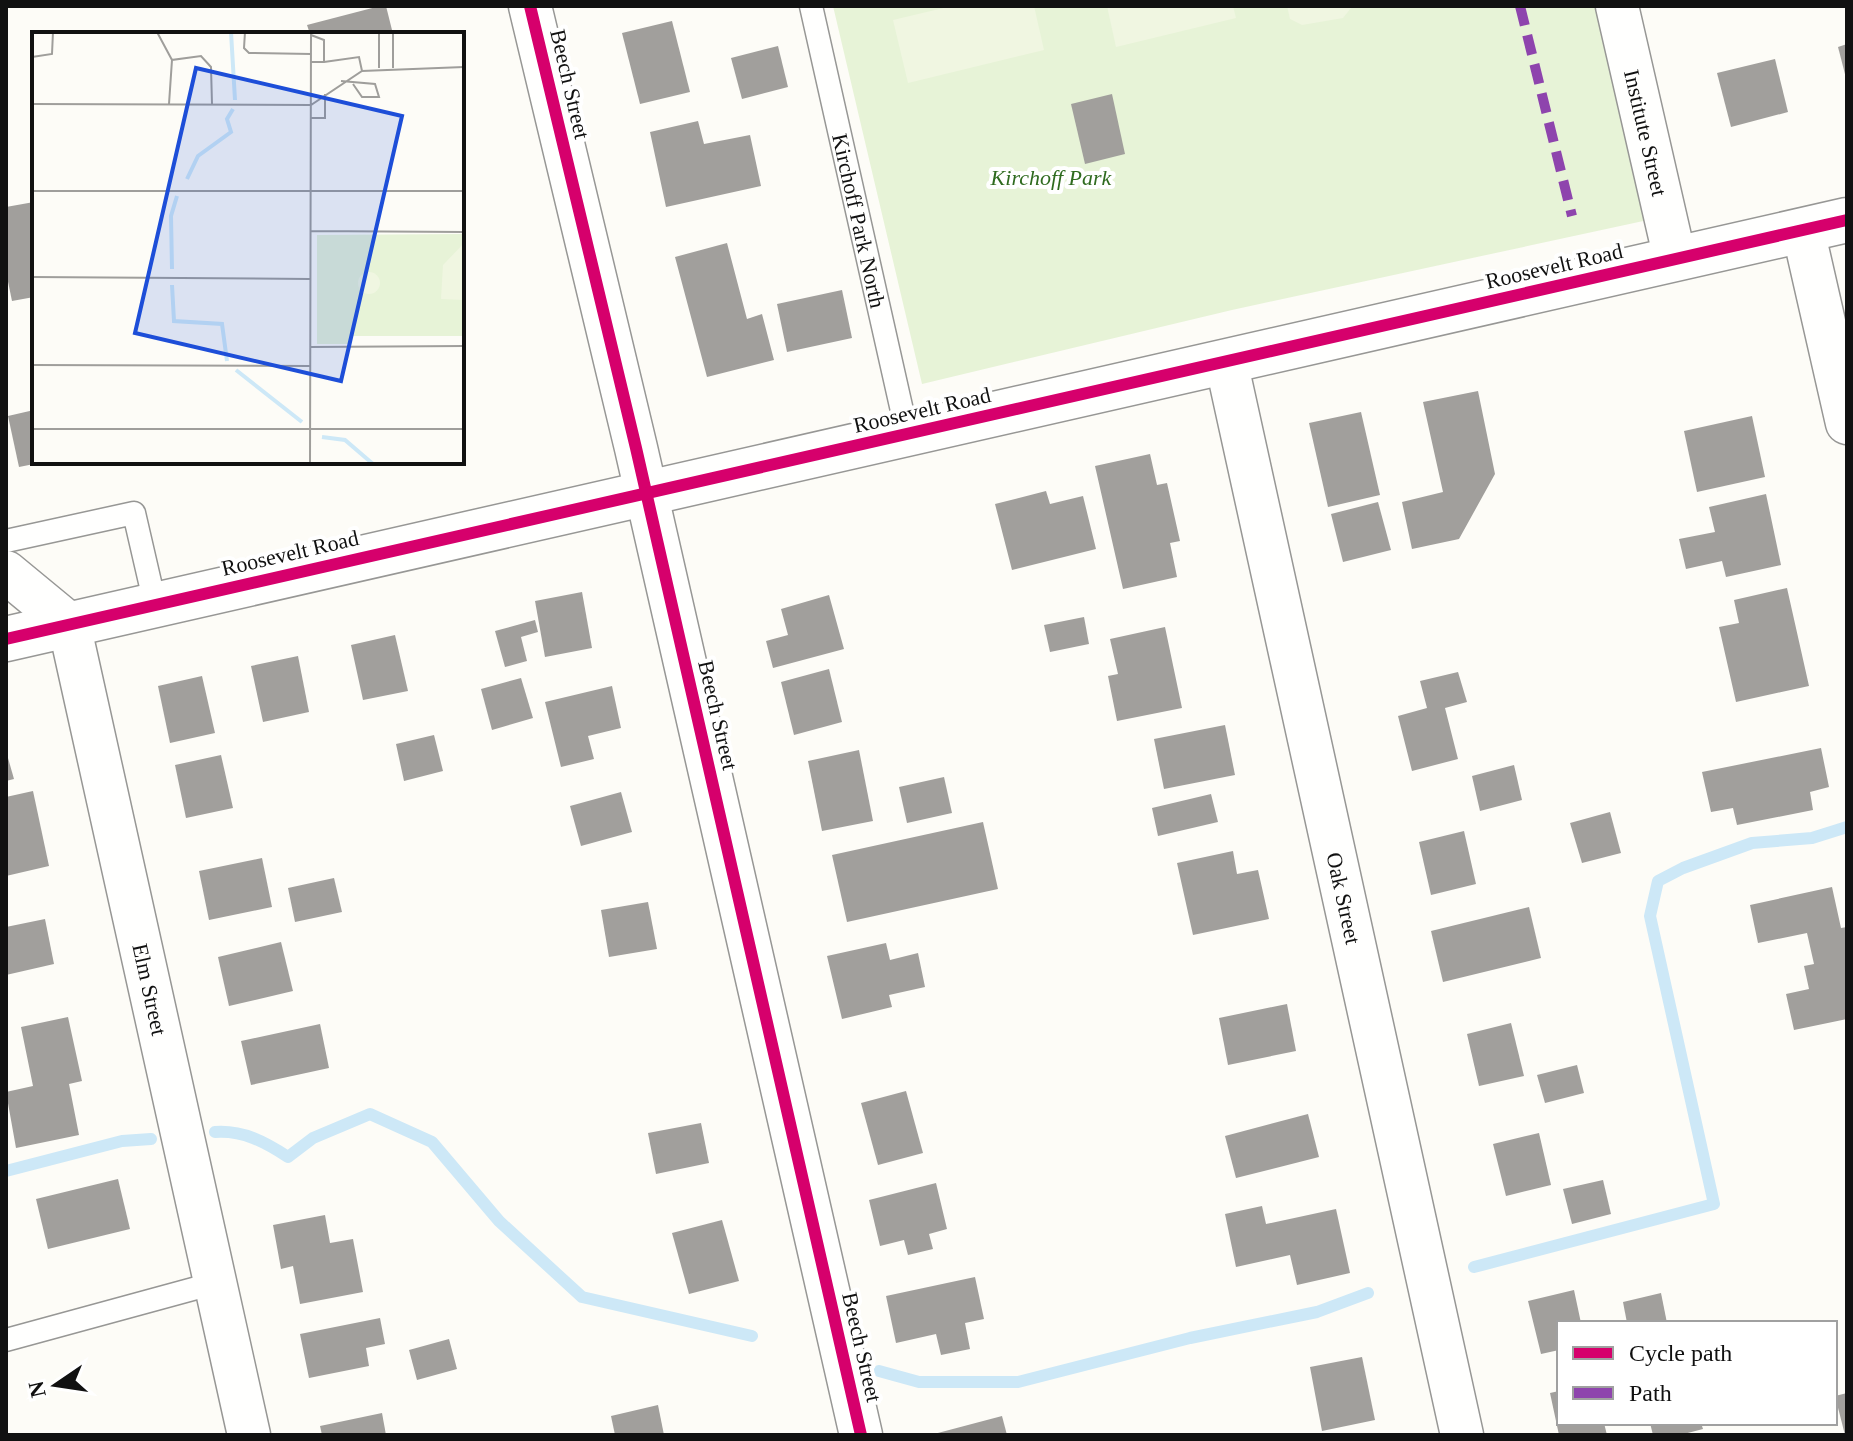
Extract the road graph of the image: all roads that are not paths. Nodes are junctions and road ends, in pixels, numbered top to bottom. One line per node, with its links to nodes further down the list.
1 (530, 6): 10 (street, Beech Street)
2 (811, 6): 9 (lane, Kirchoff Park North)
3 (1617, 6): 6 (street, Institute Street)
4 (1847, 220): 5 (street, Roosevelt Road)
5 (1803, 230): 6 (street, Roosevelt Road); 8 (street)
6 (1675, 259): 7 (street, Roosevelt Road)
7 (1226, 361): 9 (street, Roosevelt Road); 20 (street, Oak Street)
8 (1847, 423)
9 (907, 433): 10 (street, Roosevelt Road)
10 (646, 493): 13 (street, Roosevelt Road); 19 (street, Beech Street)
11 (6, 541): 13 (lane)
12 (6, 572): 14 (street)
13 (155, 604): 14 (street, Roosevelt Road)
14 (69, 624): 15 (street, Roosevelt Road); 16 (street, Elm Street)
15 (6, 639)
16 (215, 1283): 17 (lane); 18 (street, Elm Street)
17 (6, 1340)
18 (249, 1435)
19 (861, 1435)
20 (1462, 1435)

